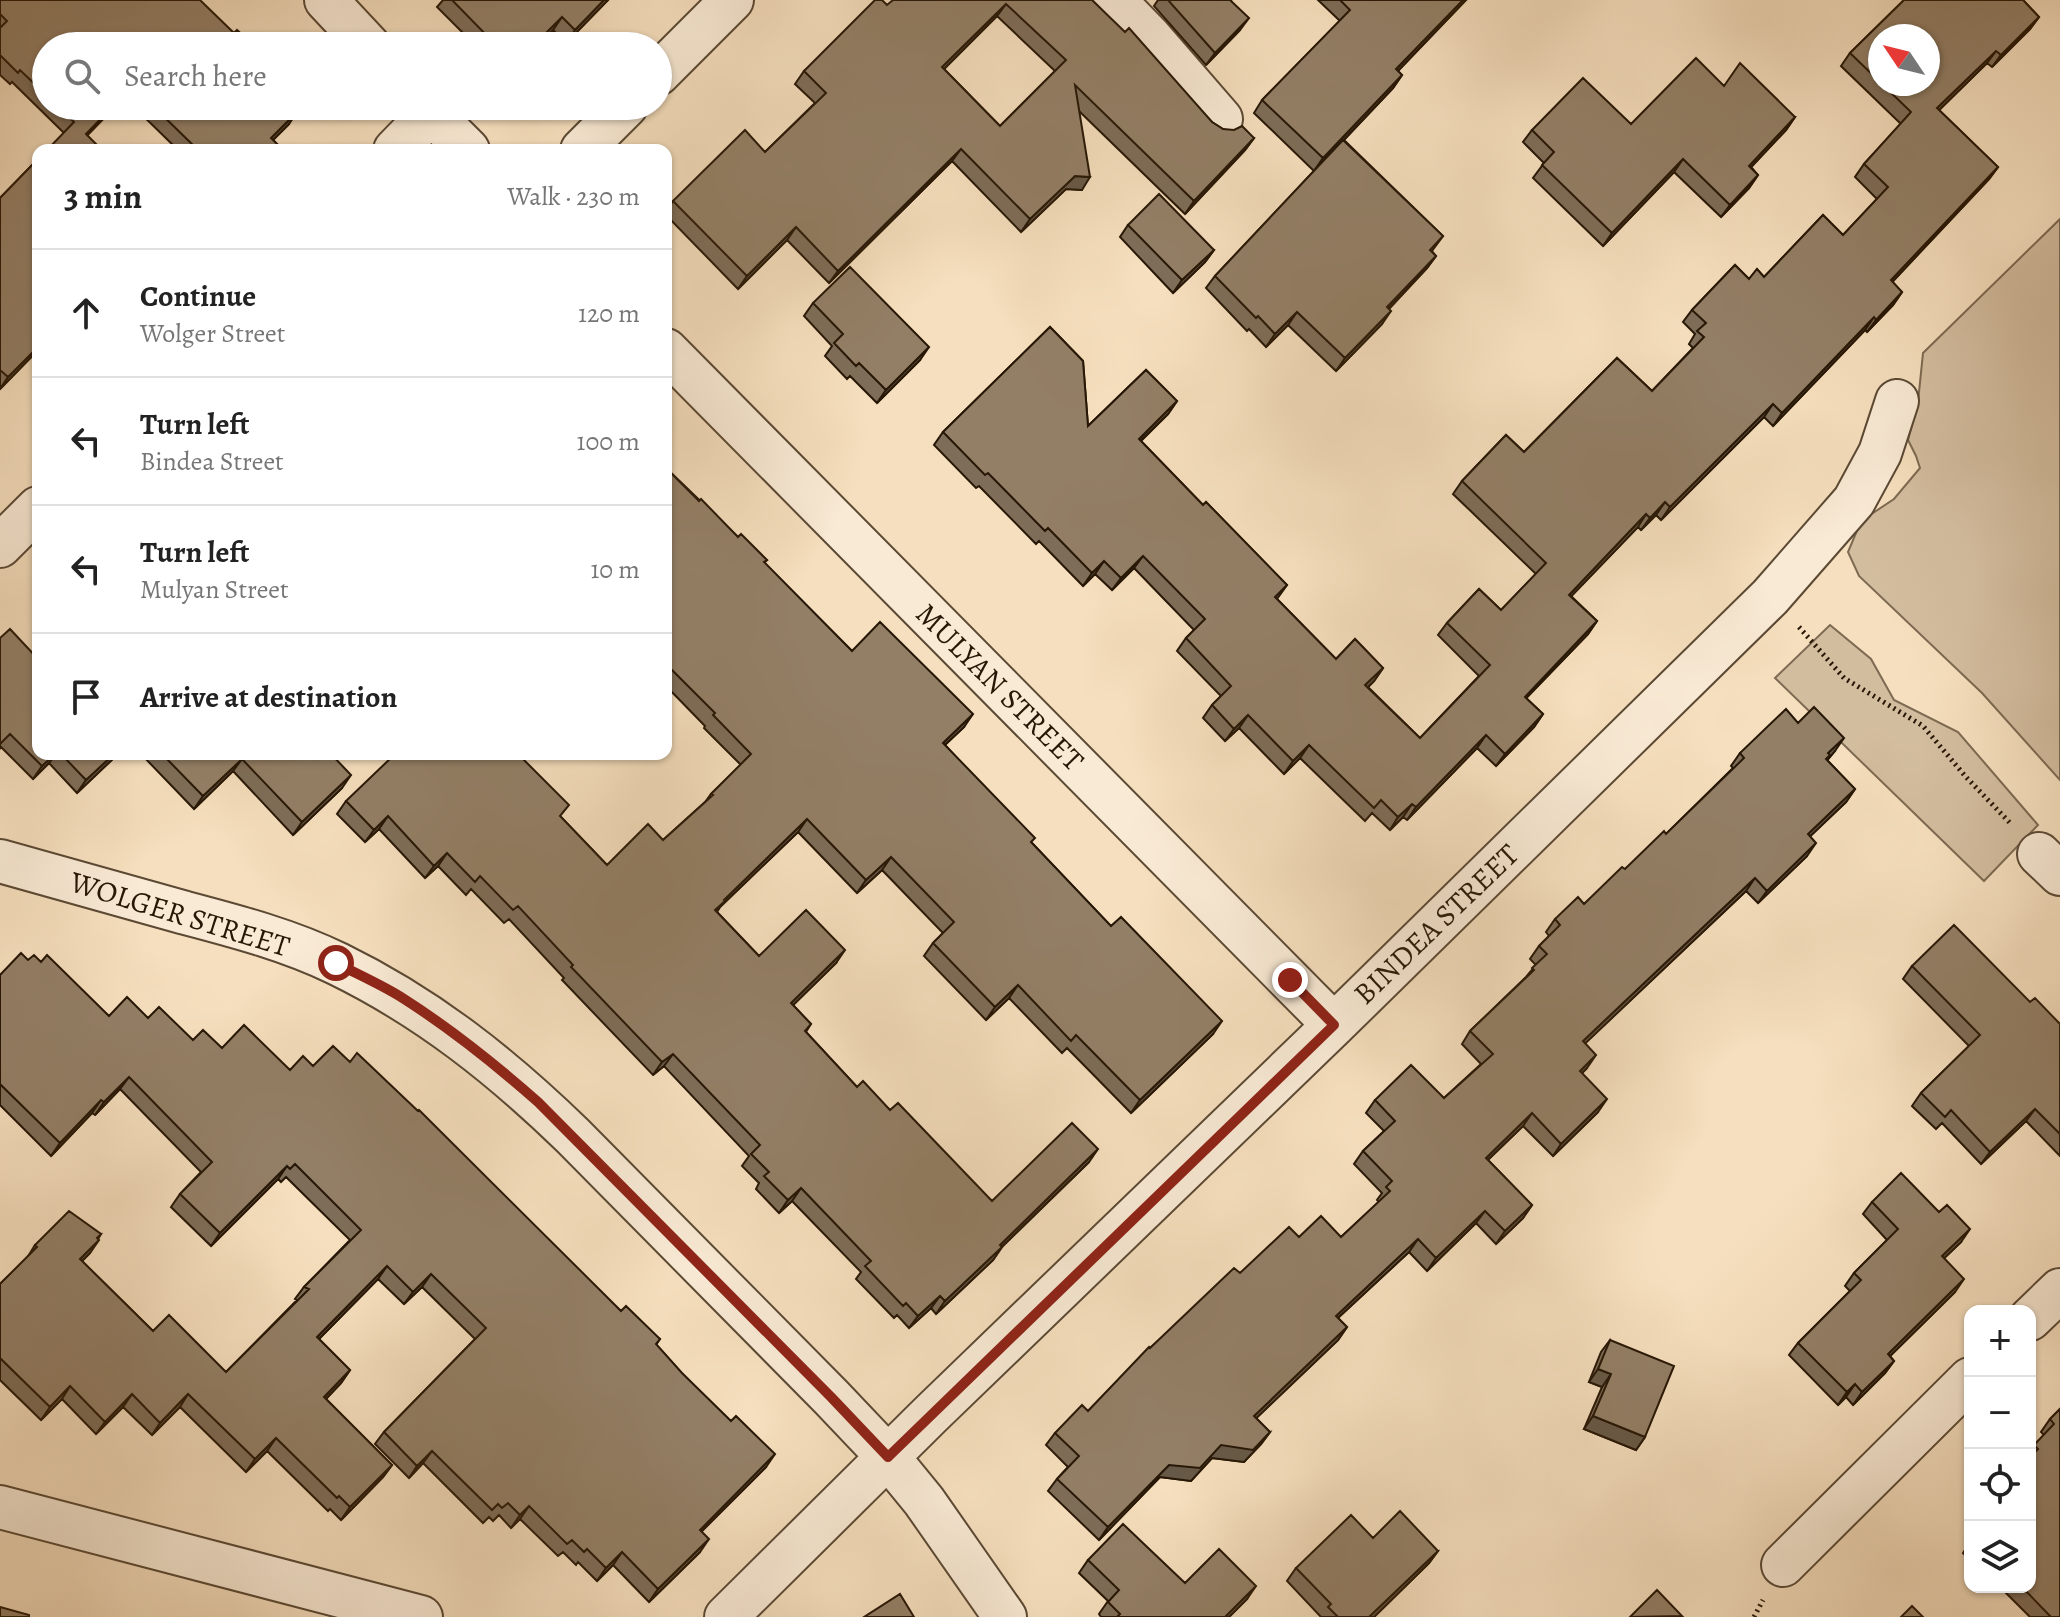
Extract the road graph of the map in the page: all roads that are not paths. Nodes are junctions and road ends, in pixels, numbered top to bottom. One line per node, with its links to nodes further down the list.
1 (326, 0): 4 (street)
2 (732, 0): 5 (street)
3 (1114, 0): 6 (street)
4 (356, 32)
5 (672, 60)
6 (1221, 119)
7 (420, 120): 10 (street)
8 (438, 120): 11 (street)
9 (612, 120): 12 (street)
10 (400, 144)
11 (462, 144)
12 (588, 144)
13 (672, 356): 18 (street, MULYAN STREET)
14 (1897, 401): 18 (street, BINDEA STREET)
15 (32, 514): 16 (street)
16 (0, 546)
17 (0, 861): 22 (street, WOLGER STREET)
18 (1334, 1025): 22 (street, BINDEA STREET)
19 (2060, 1290): 20 (street)
20 (2036, 1313)
21 (1964, 1385): 24 (street)
22 (888, 1457): 26 (street, BINDEA STREET); 27 (street, WOLGER STREET)
23 (0, 1507): 25 (street)
24 (1783, 1565)
25 (421, 1617)
26 (726, 1617)
27 (1005, 1617)

